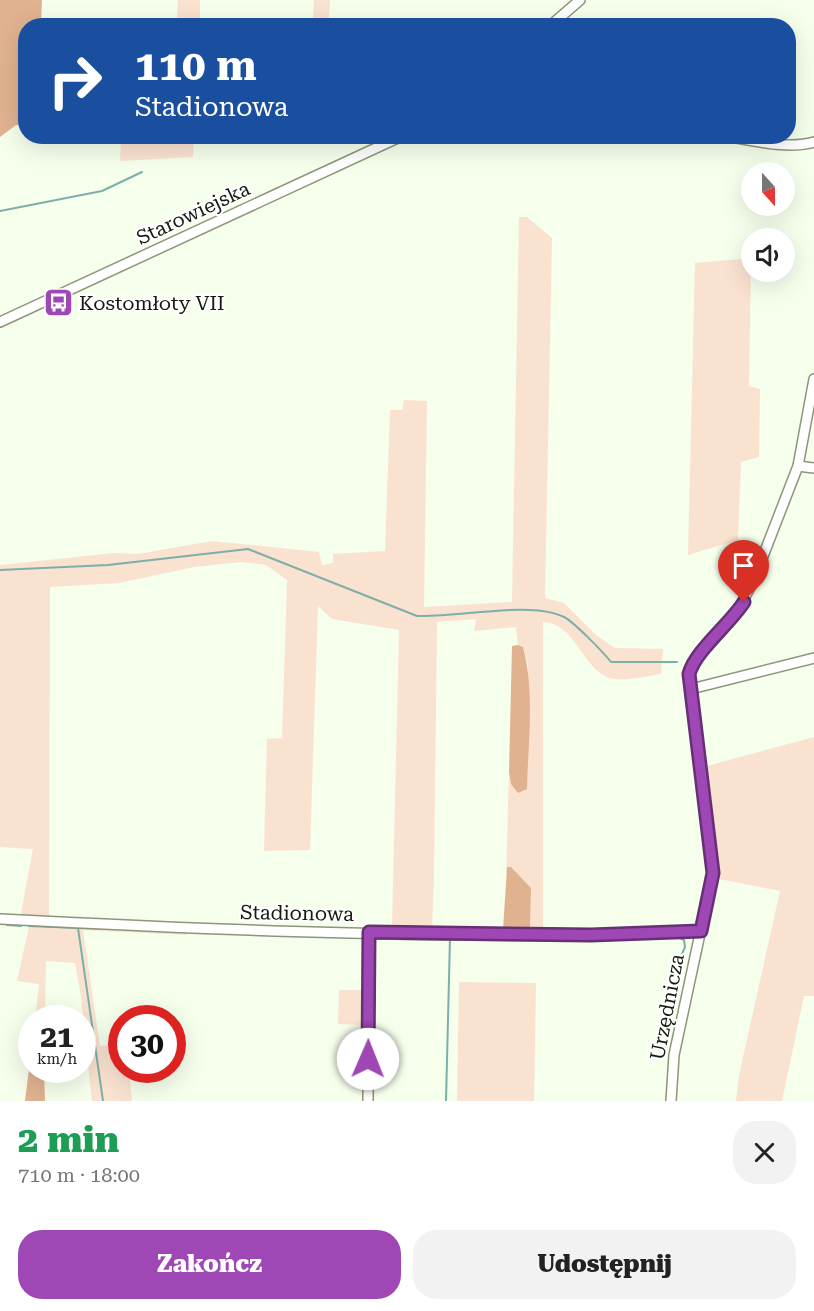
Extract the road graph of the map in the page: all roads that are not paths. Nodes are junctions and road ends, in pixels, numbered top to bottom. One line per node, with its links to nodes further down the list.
1 (580, 0): 2 (street)
2 (559, 18)
3 (814, 142): 5 (street)
4 (385, 144): 6 (street, Starowiejska)
5 (779, 144)
6 (0, 322)
7 (814, 379): 8 (street, Urzędnicza)
8 (798, 466): 9 (street); 11 (street, Urzędnicza)
9 (814, 468)
10 (814, 658): 11 (street)
11 (691, 689): 13 (street, Urzędnicza)
12 (0, 920): 14 (street, Stadionowa)
13 (701, 931): 14 (street, Stadionowa); 16 (street, Urzędnicza)
14 (369, 932): 15 (street)
15 (368, 1101)
16 (672, 1101)

